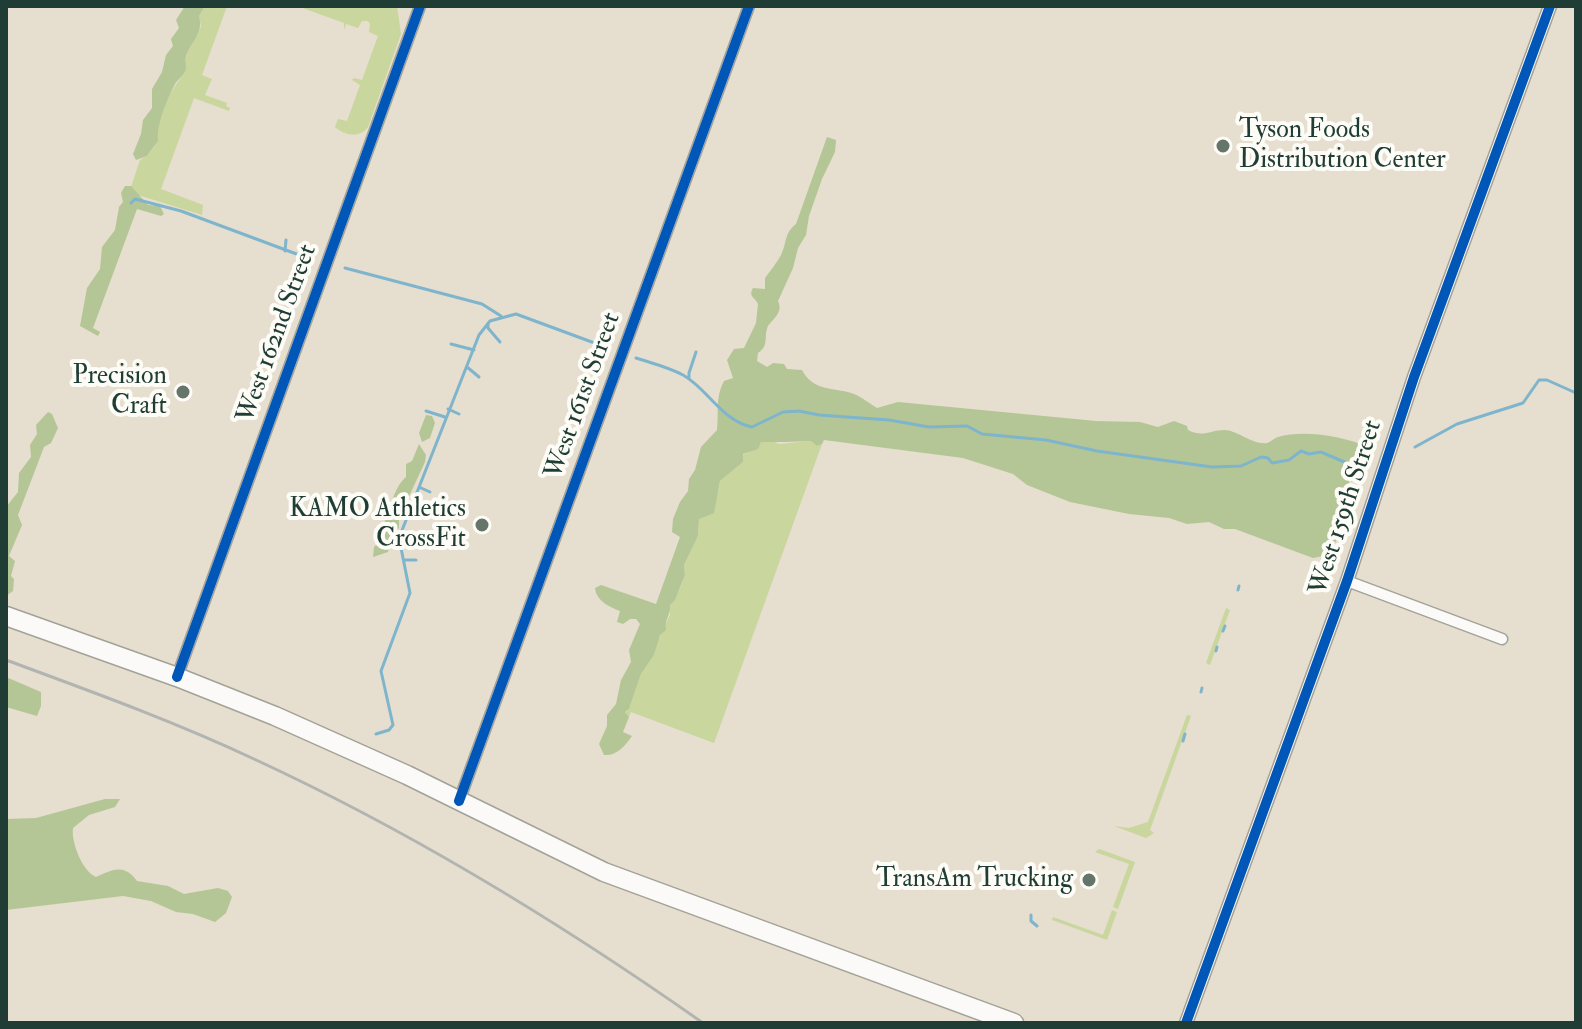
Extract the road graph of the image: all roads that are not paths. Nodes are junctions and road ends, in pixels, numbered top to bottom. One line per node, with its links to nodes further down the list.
1 (420, 6): 7 (street, West 162nd Street)
2 (749, 6): 8 (street, West 161st Street)
3 (1550, 6): 4 (street, West 159th Street)
4 (1347, 581): 6 (street); 10 (street, West 159th Street)
5 (6, 616): 7 (highway)
6 (1502, 639)
7 (177, 677): 8 (highway)
8 (459, 801): 9 (highway)
9 (1014, 1023)
10 (1186, 1023)

